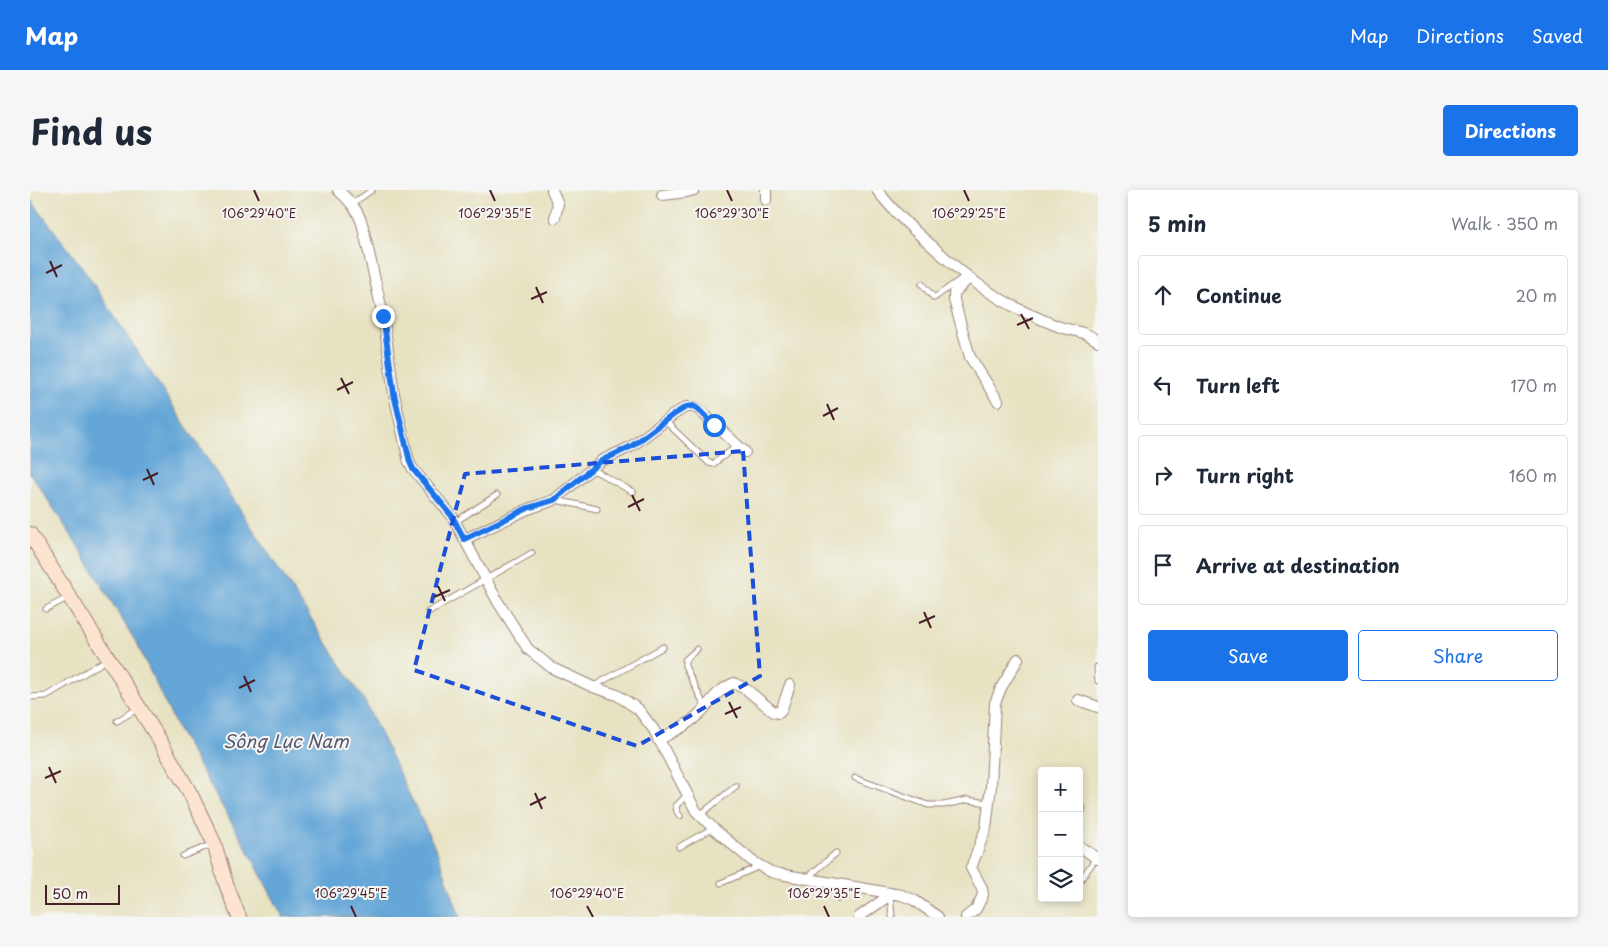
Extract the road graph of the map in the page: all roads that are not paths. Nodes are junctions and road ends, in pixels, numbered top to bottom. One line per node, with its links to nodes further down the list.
1 (338, 190): 7 (street)
2 (372, 190): 7 (lane)
3 (552, 190): 8 (street)
4 (694, 190): 6 (street)
5 (878, 190): 9 (street)
6 (662, 195)
7 (352, 204): 20 (street)
8 (555, 218)
9 (966, 277): 10 (lane); 11 (street); 12 (street)
10 (922, 284)
11 (1098, 341)
12 (998, 401)
13 (665, 421): 14 (lane); 14 (street); 15 (street)
14 (741, 449)
15 (591, 470): 16 (lane); 18 (street)
16 (633, 492)
17 (497, 495): 20 (lane)
18 (554, 500): 19 (lane); 22 (street)
19 (597, 509)
20 (455, 522): 22 (street)
21 (30, 534): 25 (street)
22 (464, 539): 24 (street)
23 (532, 553): 24 (lane)
24 (486, 578): 27 (lane); 35 (street)
25 (69, 596): 26 (lane); 30 (street)
26 (46, 608)
27 (428, 612)
28 (663, 647): 35 (lane)
29 (697, 649): 38 (lane)
30 (108, 659): 36 (lane); 40 (street)
31 (1018, 659): 46 (street)
32 (1097, 667): 33 (lane)
33 (1098, 681)
34 (790, 684): 38 (street)
35 (593, 687): 42 (street)
36 (30, 697)
37 (1078, 700): 39 (street)
38 (705, 707): 42 (street)
39 (1098, 707)
40 (139, 708): 41 (lane); 50 (street)
41 (117, 721)
42 (658, 740): 45 (street)
43 (855, 778): 46 (lane)
44 (736, 786): 47 (lane)
45 (687, 795): 47 (street); 48 (lane)
46 (989, 803): 67 (street)
47 (700, 815): 49 (street)
48 (680, 816)
49 (713, 828): 51 (lane); 56 (street)
50 (214, 843): 54 (lane); 63 (street)
51 (679, 847)
52 (1083, 849): 55 (street)
53 (836, 853): 58 (lane)
54 (183, 856)
55 (1097, 858): 57 (lane)
56 (761, 866): 58 (street); 59 (lane)
57 (1083, 877)
58 (806, 879): 60 (street)
59 (721, 883)
60 (835, 883): 61 (street); 62 (lane)
61 (890, 894): 64 (street); 65 (lane); 66 (street)
62 (838, 900)
63 (239, 917)
64 (859, 917)
65 (892, 917)
66 (938, 917)
67 (966, 917)

